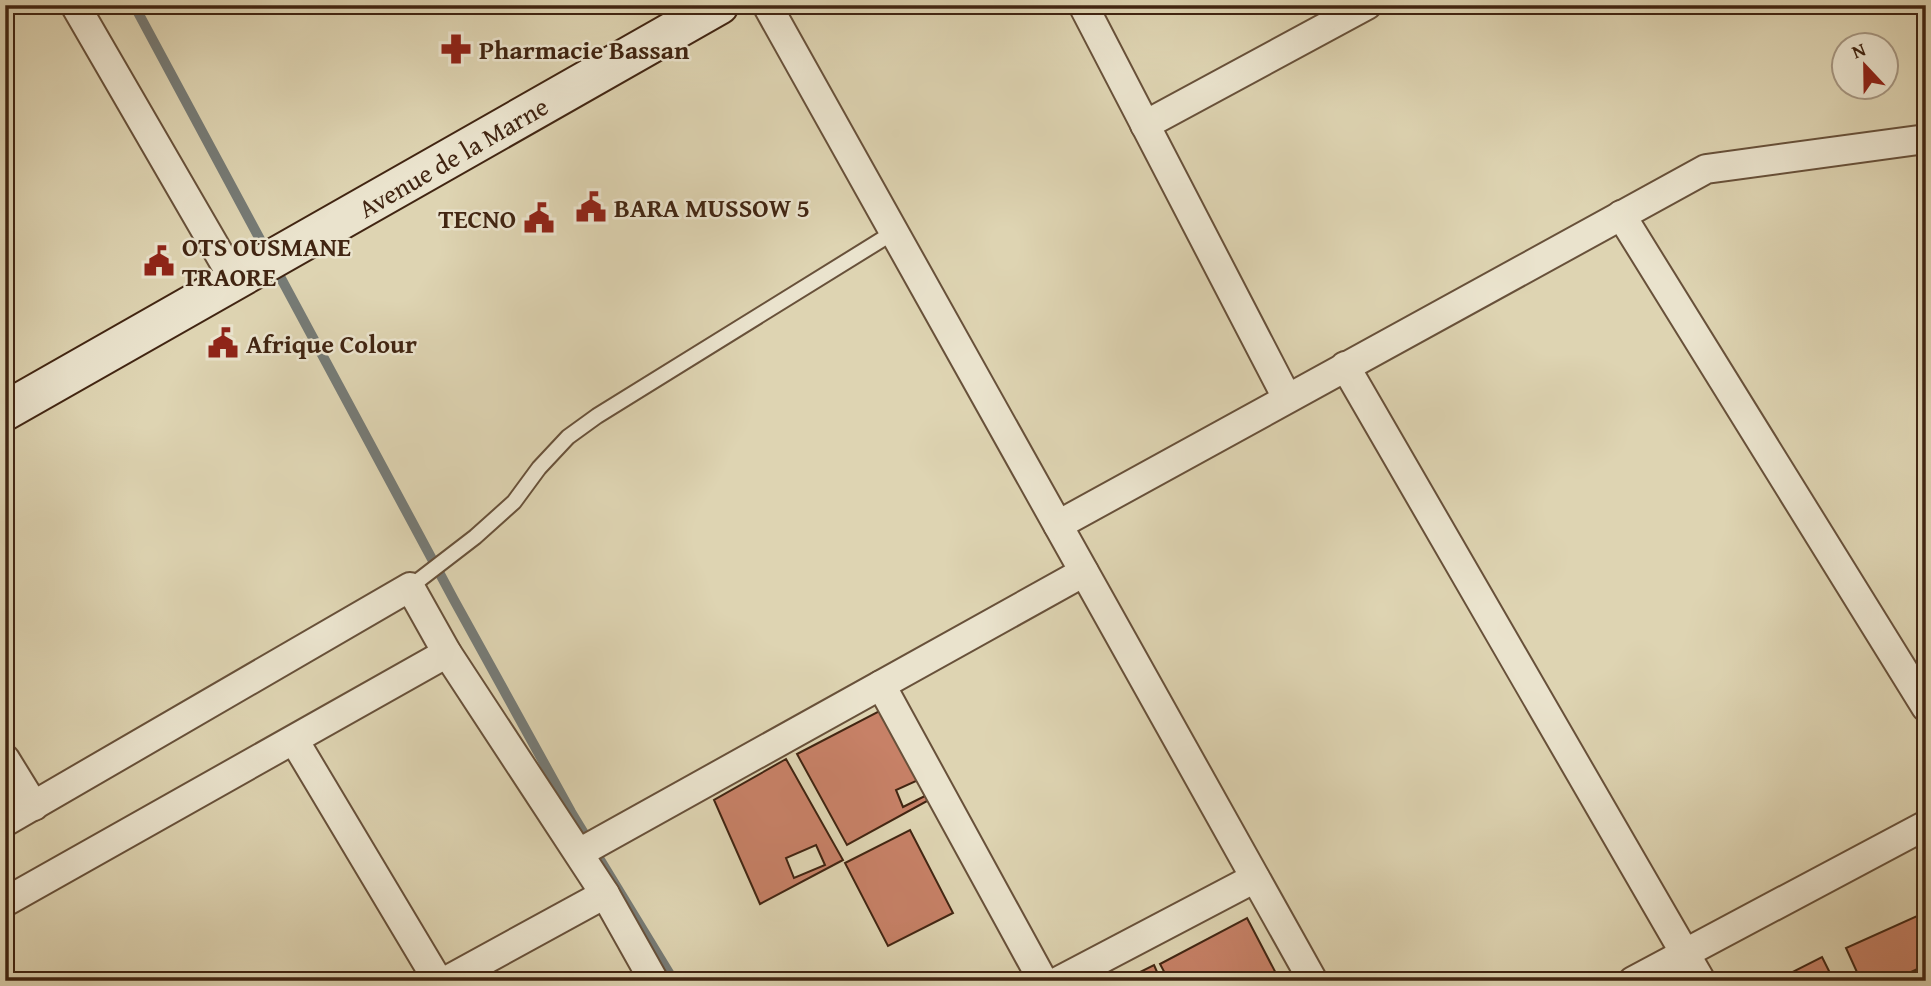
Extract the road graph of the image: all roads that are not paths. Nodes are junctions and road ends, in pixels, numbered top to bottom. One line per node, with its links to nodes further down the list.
1 (75, 5): 10 (street)
2 (719, 5): 10 (street, Avenue de la Marne)
3 (767, 5): 9 (street)
4 (1083, 5): 6 (street)
5 (1367, 5): 6 (street)
6 (1145, 125): 12 (street)
7 (1926, 139): 8 (street)
8 (1621, 215): 11 (street); 19 (street)
9 (894, 232): 14 (street); 16 (lane)
10 (235, 281): 13 (street, Avenue de la Marne)
11 (1345, 366): 12 (street); 29 (street)
12 (1287, 398): 14 (street)
13 (5, 411)
14 (1058, 525): 15 (street)
15 (1084, 572): 18 (street); 26 (street)
16 (410, 587): 17 (street); 22 (street)
17 (447, 653): 20 (street); 25 (street)
18 (881, 685): 25 (street); 33 (street)
19 (1926, 707)
20 (294, 740): 28 (street); 30 (street)
21 (5, 758): 22 (street)
22 (34, 806): 23 (street)
23 (5, 822)
24 (1926, 825): 29 (street)
25 (579, 853): 27 (street)
26 (1255, 878): 34 (street); 35 (street)
27 (605, 894): 31 (street); 32 (street)
28 (5, 902)
29 (1685, 952): 36 (street); 37 (street)
30 (438, 981)
31 (446, 981)
32 (654, 981)
33 (1043, 981)
34 (1059, 981)
35 (1313, 981)
36 (1633, 981)
37 (1701, 981)

